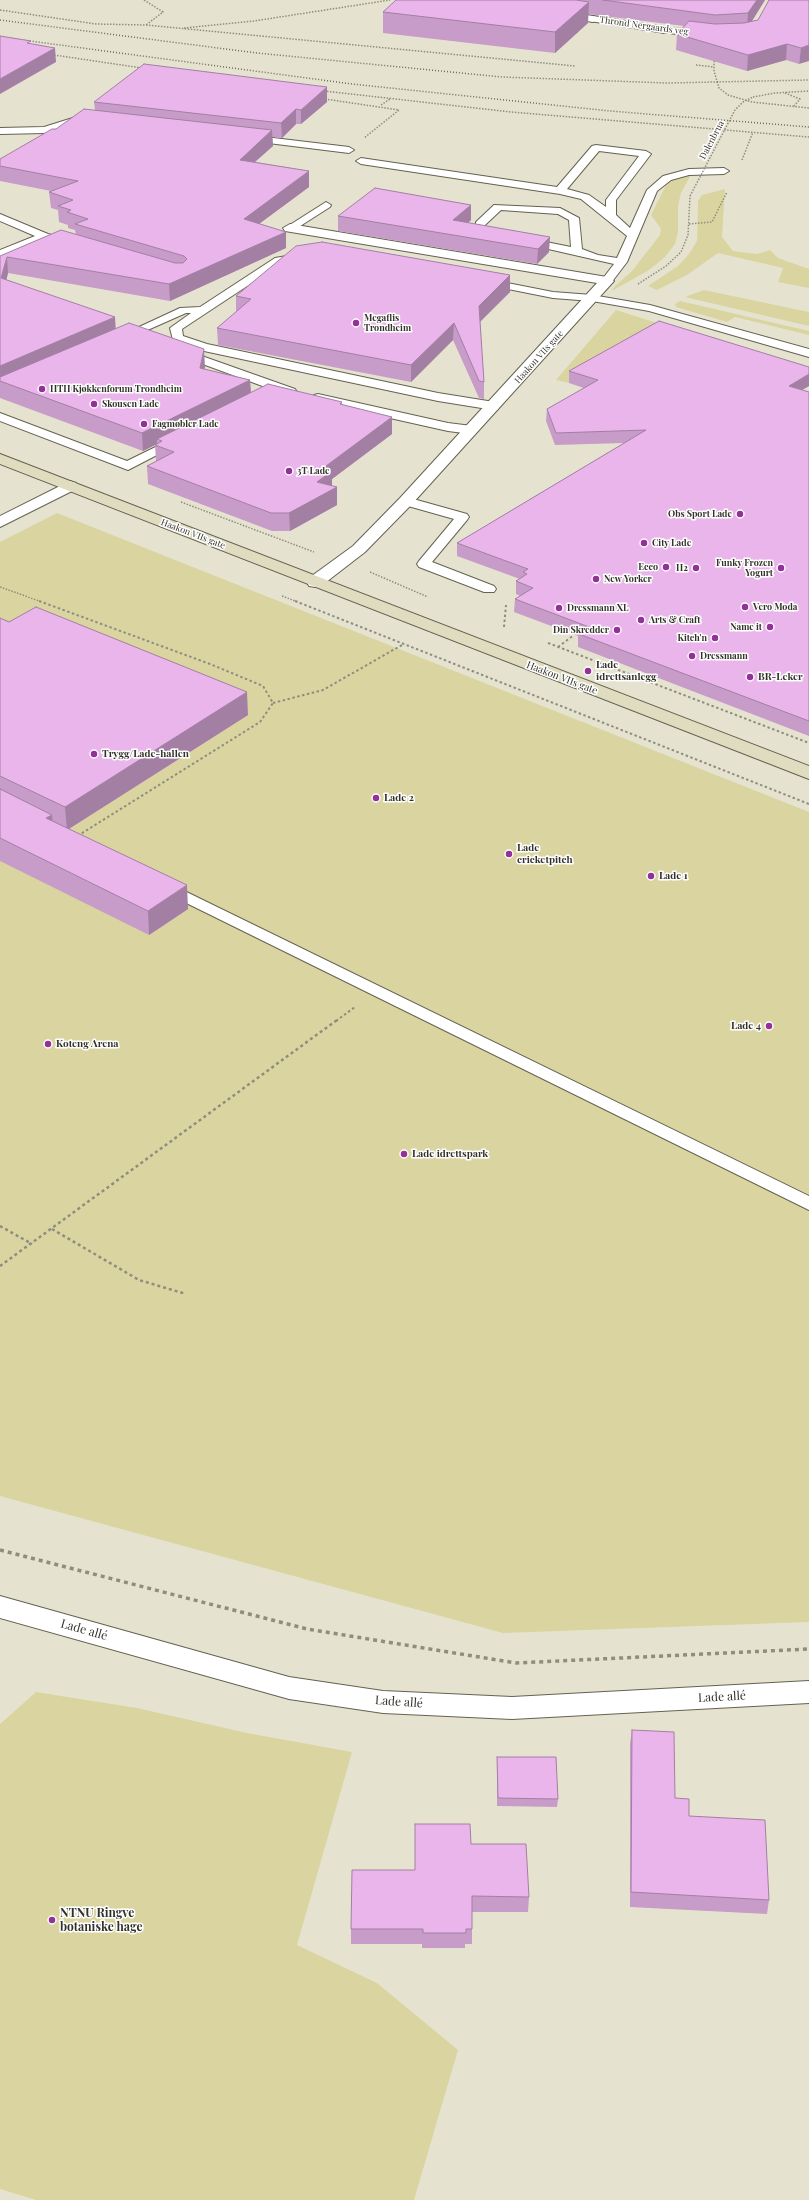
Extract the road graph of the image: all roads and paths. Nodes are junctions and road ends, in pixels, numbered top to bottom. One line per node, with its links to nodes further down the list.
1 (144, 0): 6 (path)
2 (390, 0): 7 (path)
3 (0, 10): 6 (path)
4 (547, 13): 5 (street)
5 (593, 19): 8 (lane, Thrond Nergaards veg)
6 (146, 25): 7 (path)
7 (175, 28): 12 (path)
8 (665, 30): 9 (street, Thrond Nergaards veg)
9 (732, 35): 13 (path)
10 (47, 54): 14 (path)
11 (696, 65): 13 (path)
12 (575, 66)
13 (714, 66): 21 (path)
14 (146, 68)
15 (323, 91): 19 (path)
16 (809, 91): 17 (path)
17 (784, 92): 21 (path); 48 (path, Dalenbrua, bridge)
18 (320, 98): 20 (path)
19 (390, 99): 20 (path); 28 (path)
20 (381, 105): 29 (path)
21 (794, 106): 22 (path)
22 (809, 108)
23 (91, 110): 24 (lane)
24 (79, 119): 25 (lane); 26 (lane)
25 (95, 121)
26 (0, 132)
27 (238, 137): 29 (lane)
28 (809, 137)
29 (349, 150)
30 (361, 161): 32 (lane)
31 (724, 172): 39 (lane)
32 (560, 191): 34 (lane); 34 (lane)
33 (326, 205): 37 (lane)
34 (611, 216): 39 (lane)
35 (0, 217): 36 (lane)
36 (18, 224): 38 (lane); 40 (lane)
37 (290, 228): 47 (street)
38 (0, 231)
39 (632, 235): 45 (lane)
40 (44, 236): 41 (lane); 43 (lane)
41 (82, 247)
42 (577, 251): 42 (lane); 45 (lane)
43 (0, 254)
44 (315, 254): 50 (lane)
45 (621, 262): 47 (lane)
46 (476, 280): 49 (lane)
47 (607, 281): 49 (street, Haakon VIIs gate)
48 (632, 287)
49 (592, 298): 55 (lane); 58 (street, Haakon VIIs gate)
50 (208, 307): 51 (lane); 58 (lane)
51 (130, 334): 52 (lane); 53 (lane)
52 (144, 339)
53 (116, 340)
54 (173, 350): 56 (lane)
55 (809, 353)
56 (281, 389): 57 (lane); 60 (lane)
57 (267, 396)
58 (494, 406): 60 (street, Haakon VIIs gate)
59 (0, 417): 61 (lane)
60 (472, 430): 65 (street, Haakon VIIs gate)
61 (191, 435)
62 (0, 459): 63 (main road, Haakon VIIs gate)
63 (70, 486): 66 (street); 68 (main road, Haakon VIIs gate)
64 (175, 500): 67 (path)
65 (406, 502): 67 (street, Haakon VIIs gate); 70 (lane)
66 (0, 522)
67 (344, 562): 68 (street, Haakon VIIs gate); 72 (path)
68 (315, 582): 81 (main road, Haakon VIIs gate)
69 (0, 587): 79 (path)
70 (489, 589)
71 (282, 596): 77 (path)
72 (428, 597)
73 (498, 625): 74 (path)
74 (511, 630)
75 (574, 635): 78 (path)
76 (544, 642): 78 (path)
77 (402, 645): 79 (path); 82 (path)
78 (558, 647): 80 (path)
79 (273, 703): 83 (path)
80 (809, 744)
81 (809, 773)
82 (809, 804)
83 (79, 836)
84 (150, 879): 85 (lane)
85 (377, 992): 86 (lane); 88 (path)
86 (809, 1204)
87 (0, 1226): 89 (path)
88 (52, 1229): 89 (path); 91 (path)
89 (32, 1244): 90 (path)
90 (0, 1266)
91 (186, 1294)
92 (0, 1550): 94 (path)
93 (0, 1606): 95 (street, Lade allé)
94 (809, 1649)
95 (809, 1692)

